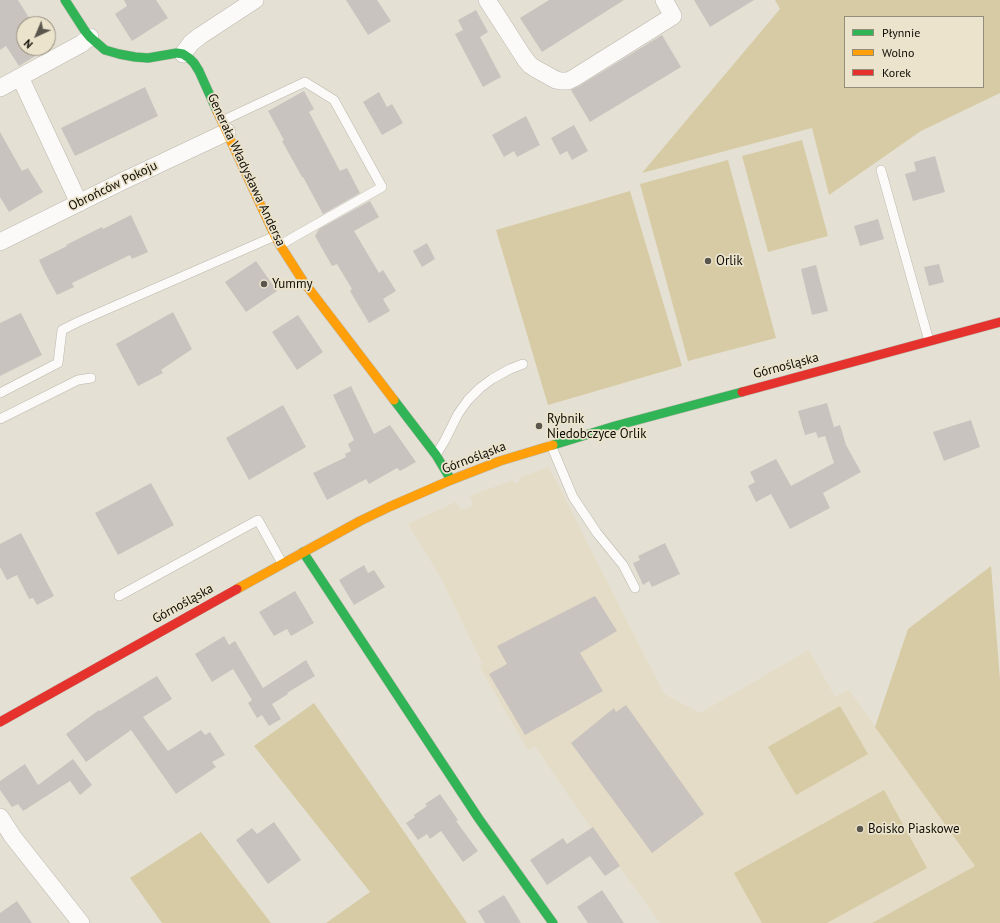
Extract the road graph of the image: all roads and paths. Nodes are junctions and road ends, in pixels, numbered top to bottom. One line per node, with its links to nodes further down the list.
1 (65, 0): 5 (street)
2 (254, 0): 6 (street)
3 (487, 0): 4 (street)
4 (664, 0)
5 (90, 37): 6 (street); 7 (street)
6 (183, 54): 9 (street, Generała Władysława Andersa)
7 (20, 77): 8 (street); 11 (street)
8 (0, 88)
9 (225, 126): 11 (street, Obrońców Pokoju); 12 (street, Generała Władysława Andersa); 14 (lane)
10 (882, 170): 16 (lane)
11 (79, 203): 13 (street, Obrońców Pokoju)
12 (275, 236): 14 (street, Generała Władysława Andersa); 19 (lane)
13 (0, 242)
14 (280, 245): 22 (street, Generała Władysława Andersa)
15 (1000, 322): 16 (street, Górnośląska)
16 (929, 341): 21 (street, Górnośląska)
17 (523, 364): 22 (lane)
18 (91, 378): 20 (lane)
19 (0, 393)
20 (0, 419)
21 (551, 445): 23 (street, Górnośląska); 26 (lane)
22 (436, 455): 23 (street, Generała Władysława Andersa)
23 (451, 480): 24 (street, Górnośląska)
24 (302, 552): 25 (street, Górnośląska); 31 (street)
25 (282, 563): 27 (lane); 28 (street, Górnośląska)
26 (635, 588)
27 (119, 596)
28 (0, 722)
29 (0, 817): 30 (street)
30 (81, 923)
31 (553, 923)

